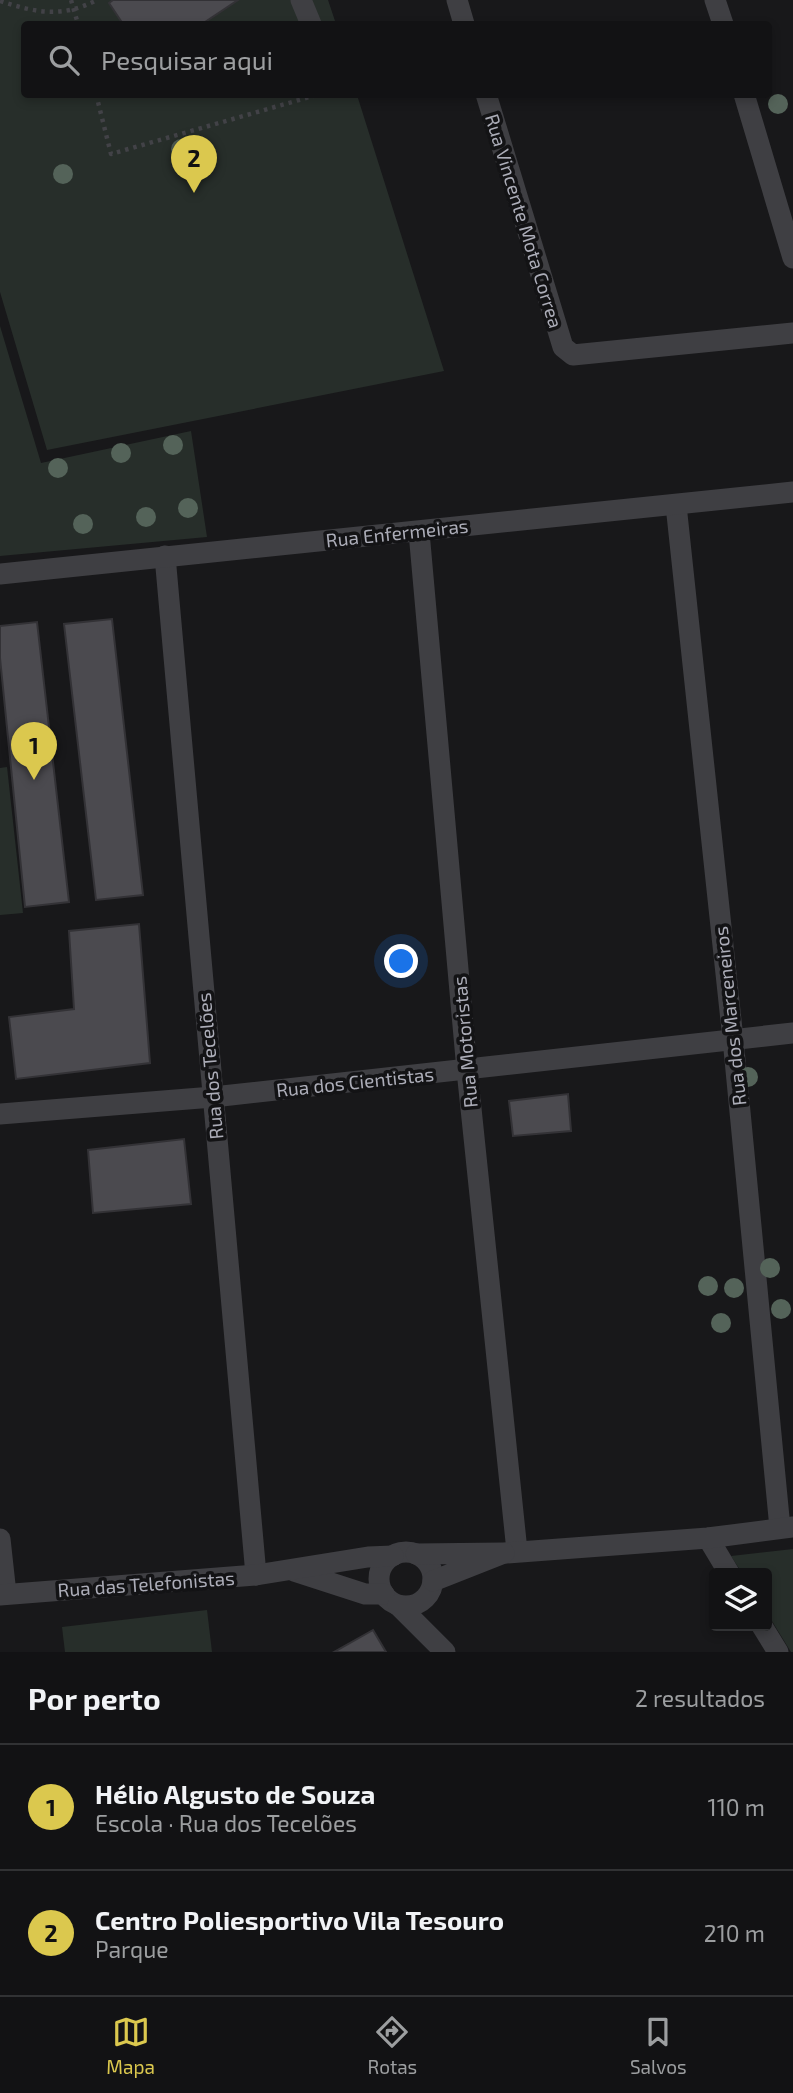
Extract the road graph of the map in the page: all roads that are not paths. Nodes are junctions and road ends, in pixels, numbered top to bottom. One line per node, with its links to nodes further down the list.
1 (301, 0): 4 (street)
2 (457, 0): 5 (street)
3 (715, 0): 6 (street)
4 (310, 21)
5 (463, 21)
6 (722, 21)
7 (486, 98): 10 (street, Rua Vincente Mota Correa)
8 (745, 98): 9 (street)
9 (793, 258)
10 (793, 333)
11 (793, 492): 12 (street, Rua Enfermeiras)
12 (676, 505): 13 (street, Rua Enfermeiras); 17 (street, Rua dos Marceneiros)
13 (419, 531): 14 (street, Rua Enfermeiras); 18 (street, Rua Motoristas)
14 (164, 556): 15 (street, Rua Enfermeiras); 19 (street, Rua dos Tecelões)
15 (0, 573)
16 (793, 1033): 17 (street, Rua dos Cientistas)
17 (733, 1039): 18 (street, Rua dos Cientistas); 21 (street, Rua dos Marceneiros)
18 (467, 1070): 19 (street, Rua dos Cientistas); 24 (street, Rua Motoristas)
19 (213, 1097): 20 (street, Rua dos Cientistas); 29 (street, Rua dos Tecelões)
20 (0, 1114)
21 (787, 1527): 22 (street)
22 (708, 1538): 24 (street); 27 (street)
23 (0, 1539): 31 (street)
24 (510, 1552): 25 (street); 30 (street)
25 (416, 1554): 26 (street); 30 (street)
26 (393, 1556): 28 (street, Rua das Telefonistas); 32 (street)
27 (726, 1568)
28 (292, 1570): 29 (street, Rua das Telefonistas); 32 (street)
29 (256, 1576): 31 (street, Rua das Telefonistas)
30 (433, 1581): 32 (street)
31 (3, 1595)
32 (391, 1600): 34 (street)
33 (765, 1631): 35 (street)
34 (445, 1652)
35 (778, 1652)

